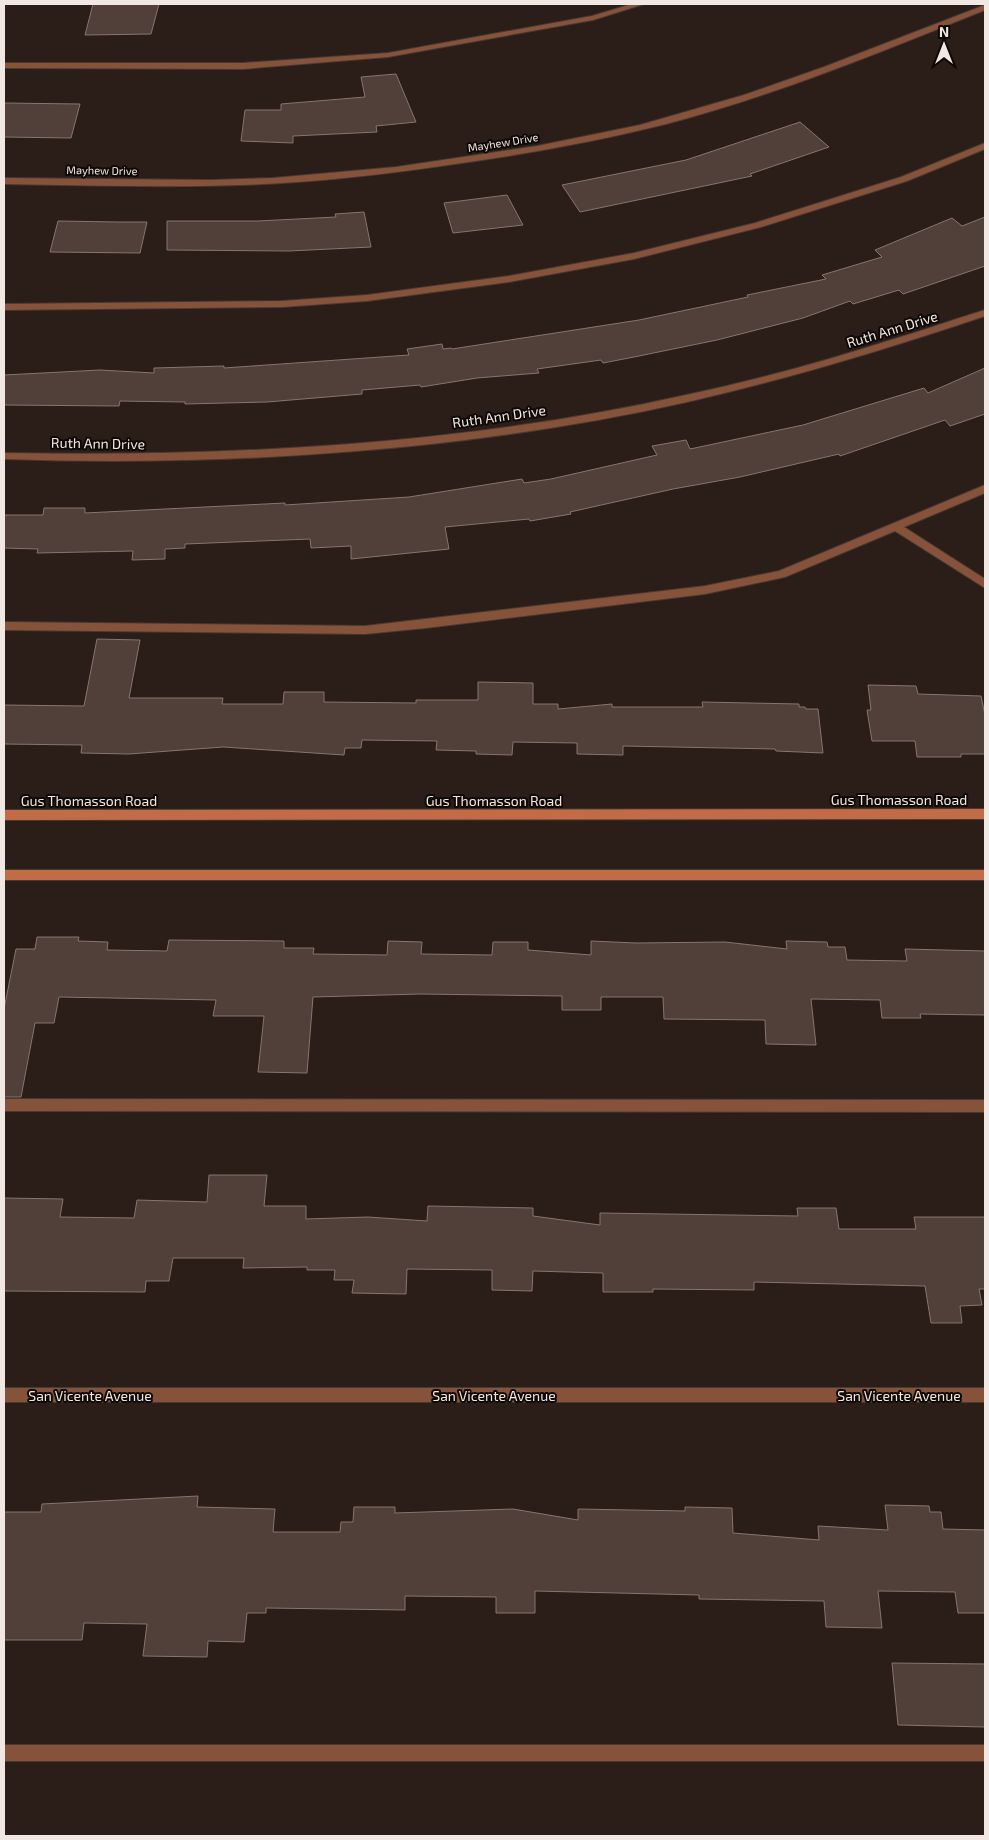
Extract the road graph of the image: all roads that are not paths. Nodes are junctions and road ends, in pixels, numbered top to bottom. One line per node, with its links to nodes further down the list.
1 (640, 4): 3 (street)
2 (985, 7): 5 (street, Mayhew Drive)
3 (4, 66)
4 (985, 146): 6 (street)
5 (4, 181)
6 (4, 307)
7 (985, 313): 8 (street, Ruth Ann Drive)
8 (4, 456)
9 (985, 489): 10 (street)
10 (896, 526): 11 (street); 12 (street)
11 (985, 584)
12 (4, 626)
13 (985, 814): 14 (main road, Gus Thomasson Road)
14 (4, 815)
15 (4, 875): 16 (main road)
16 (985, 875)
17 (4, 1105): 18 (street)
18 (985, 1106)
19 (4, 1395): 20 (street, San Vicente Avenue)
20 (985, 1395)
21 (4, 1753): 22 (street)
22 (985, 1753)

